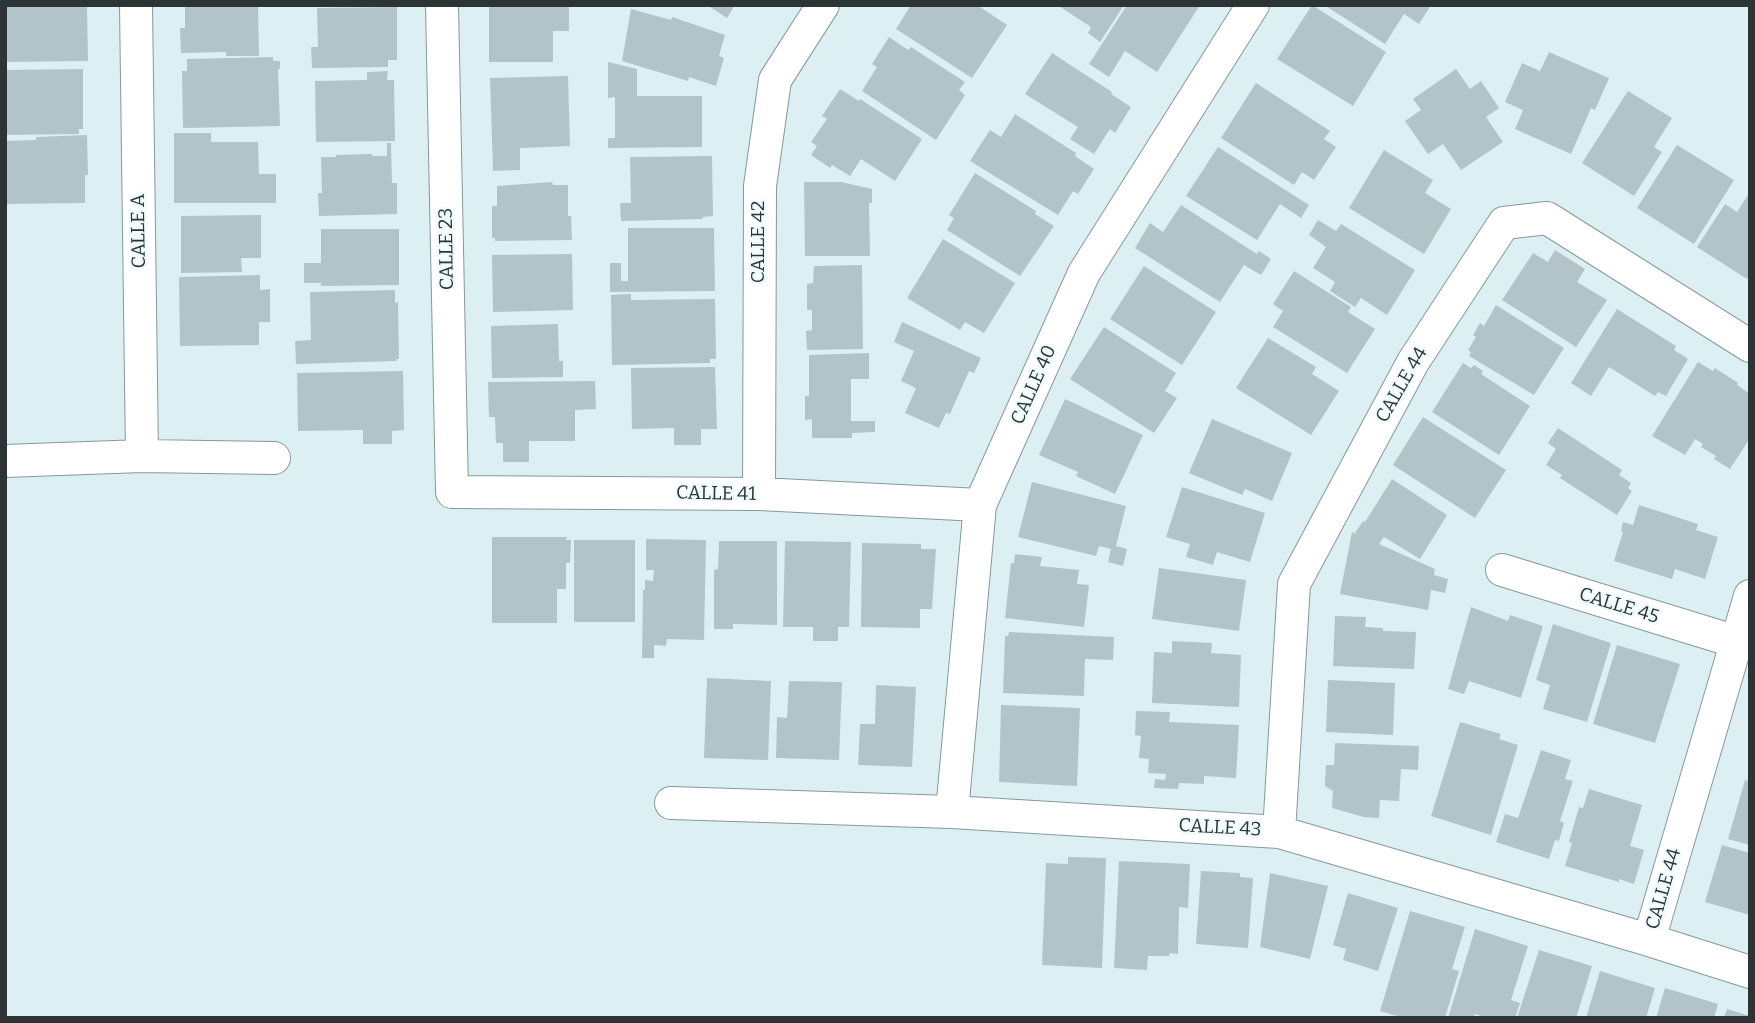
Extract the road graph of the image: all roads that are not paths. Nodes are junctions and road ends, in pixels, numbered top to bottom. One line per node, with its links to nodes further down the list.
1 (136, 5): 6 (street, CALLE A)
2 (442, 5): 9 (street, CALLE 23)
3 (823, 5): 10 (street, CALLE 42)
4 (1253, 5): 11 (street, CALLE 40)
5 (1750, 346): 17 (street, CALLE 44)
6 (142, 456): 7 (street); 8 (street)
7 (275, 458)
8 (5, 461)
9 (452, 492): 10 (street, CALLE 41)
10 (759, 495): 11 (street, CALLE 41)
11 (981, 505): 16 (street, CALLE 40)
12 (1502, 570): 14 (street, CALLE 45)
13 (1750, 596): 14 (street, CALLE 44)
14 (1737, 642): 18 (street, CALLE 44)
15 (671, 803): 16 (street, CALLE 43)
16 (952, 812): 17 (street, CALLE 43)
17 (1279, 832): 18 (street, CALLE 43)
18 (1649, 940): 19 (street, CALLE 43)
19 (1750, 972)

